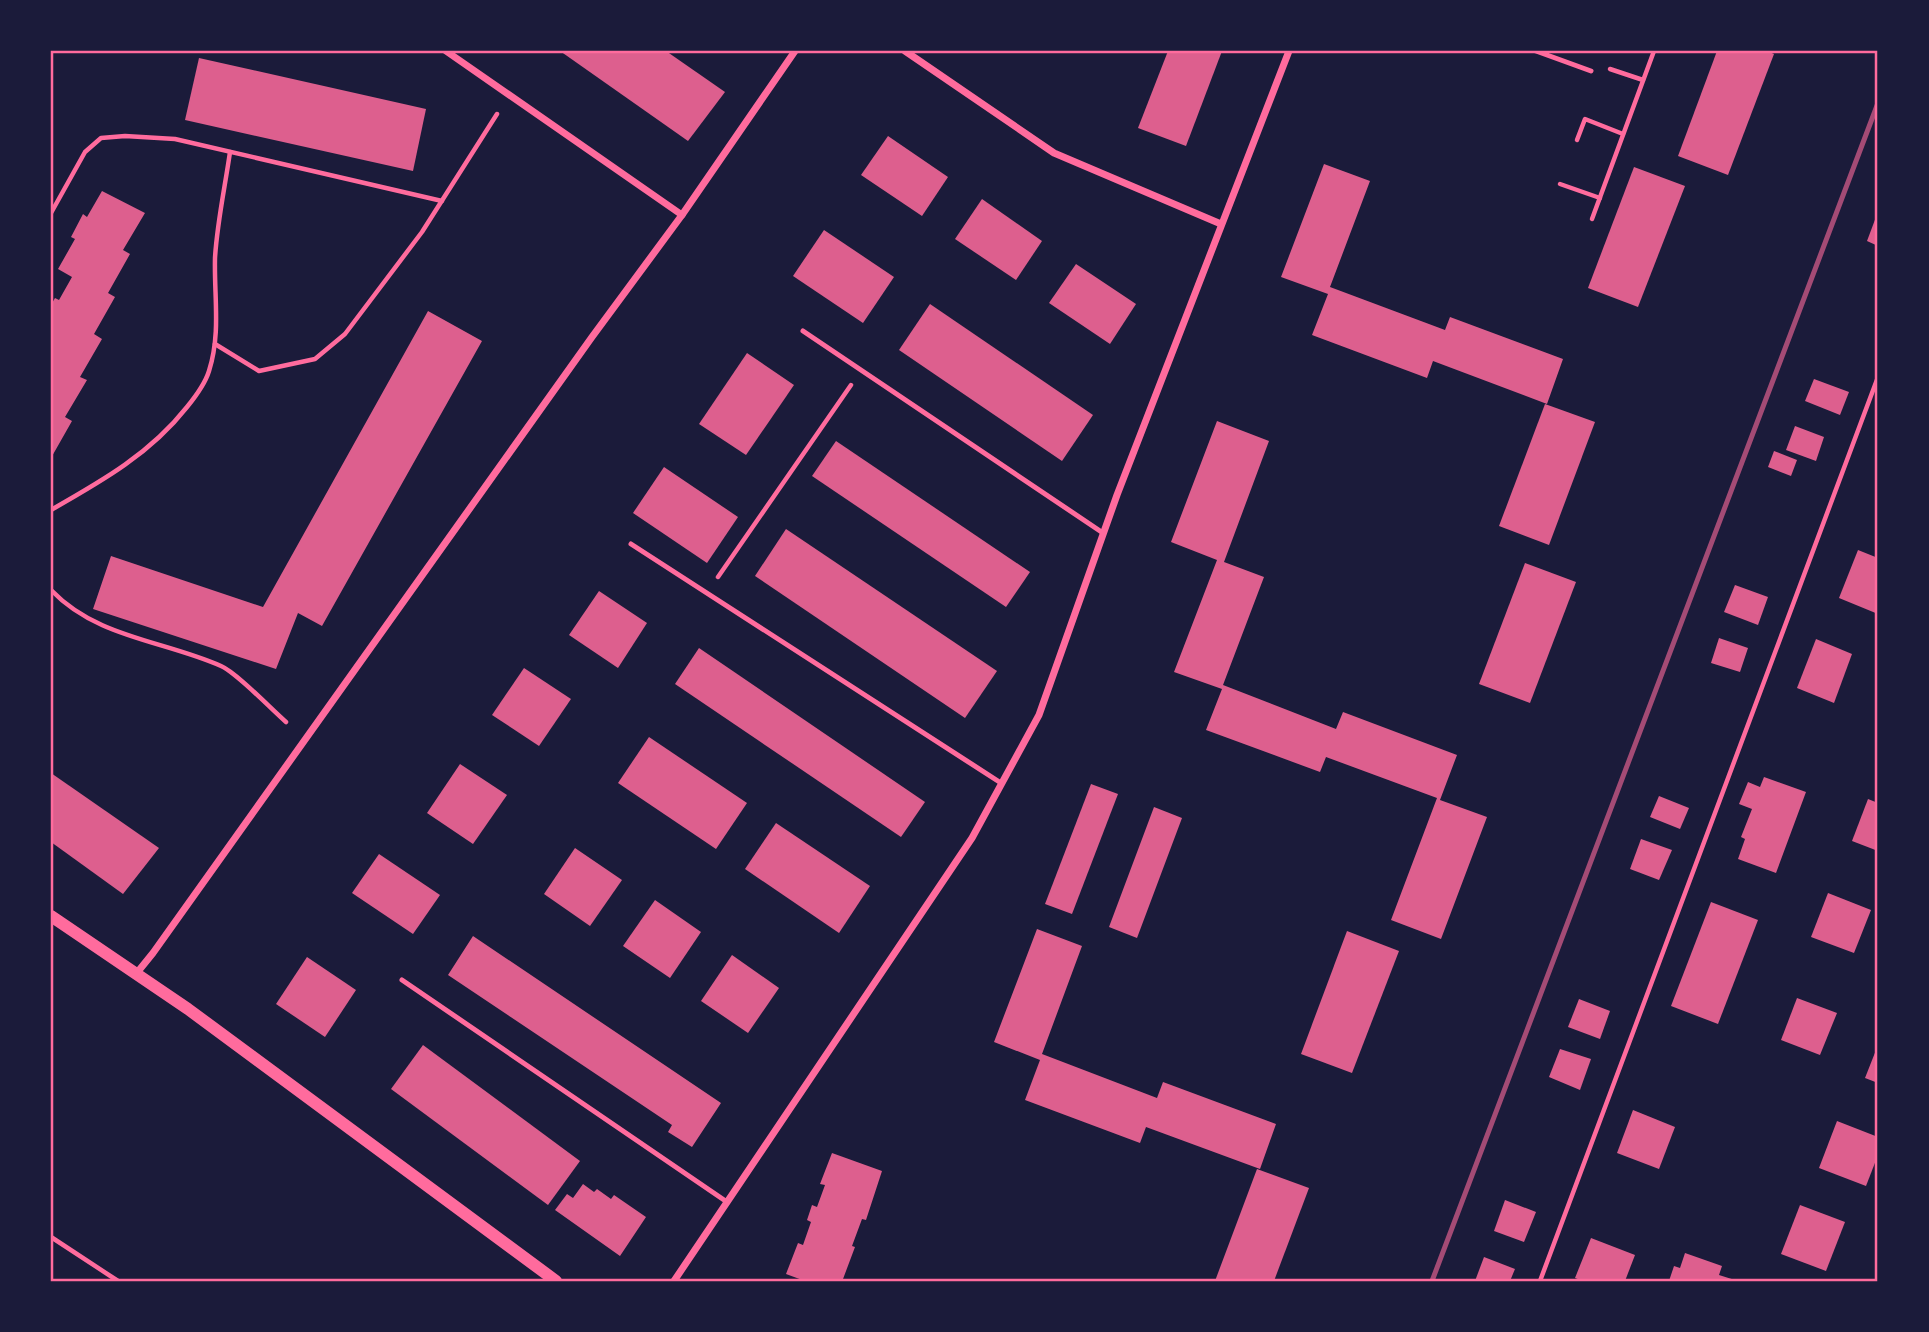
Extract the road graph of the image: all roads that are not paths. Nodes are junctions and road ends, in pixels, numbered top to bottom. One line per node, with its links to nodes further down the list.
1 (446, 51): 7 (street)
2 (795, 51): 7 (street)
3 (905, 51): 8 (street)
4 (1289, 51): 8 (street)
5 (1536, 51): 6 (lane)
6 (1591, 71)
7 (682, 215): 14 (street)
8 (1221, 224): 10 (street)
9 (803, 331): 10 (lane)
10 (1103, 533): 12 (street)
11 (631, 544): 12 (lane)
12 (1001, 783): 16 (street)
13 (51, 916): 14 (street)
14 (136, 974): 17 (street)
15 (402, 980): 16 (lane)
16 (727, 1202): 18 (street)
17 (555, 1281)
18 (674, 1281)

